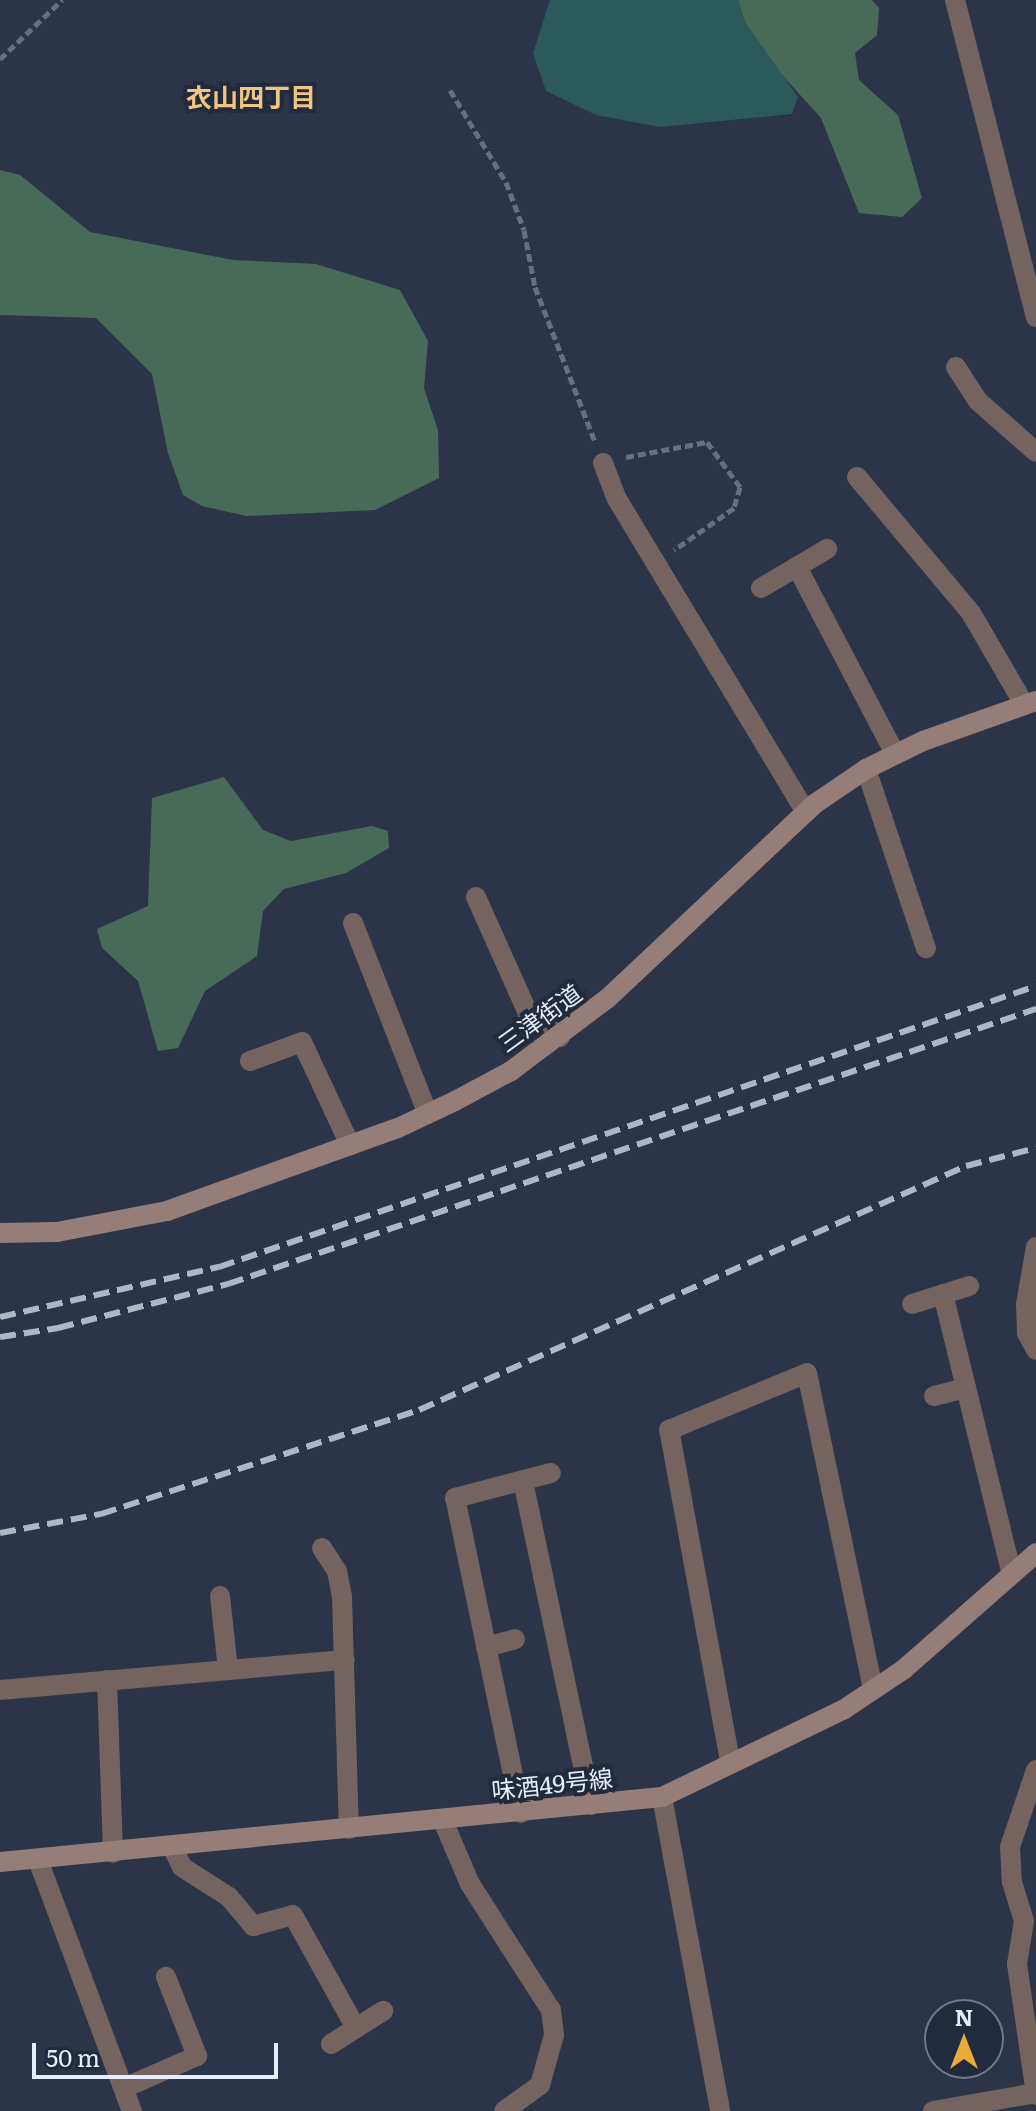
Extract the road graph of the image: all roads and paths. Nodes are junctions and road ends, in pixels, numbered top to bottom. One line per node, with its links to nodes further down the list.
1 (62, 0): 3 (path)
2 (955, 0): 5 (street)
3 (0, 59)
4 (450, 90): 8 (path)
5 (1036, 317)
6 (956, 367): 7 (street)
7 (1036, 452)
8 (603, 463): 11 (street); 11 (path)
9 (857, 477): 14 (street)
10 (827, 549): 12 (street)
11 (656, 563): 17 (street)
12 (797, 567): 13 (street); 15 (street)
13 (761, 588)
14 (1030, 702): 15 (street, 三津街道)
15 (895, 754): 16 (street, 三津街道)
16 (866, 769): 17 (street, 三津街道); 20 (street)
17 (806, 812): 21 (street, 三津街道)
18 (476, 897): 21 (street)
19 (353, 923): 23 (street)
20 (926, 948)
21 (560, 1037): 23 (street, 三津街道)
22 (250, 1061): 24 (street)
23 (428, 1114): 24 (street, 三津街道)
24 (350, 1145): 25 (street, 三津街道)
25 (0, 1233)
26 (1036, 1247): 30 (street)
27 (969, 1286): 28 (street)
28 (943, 1294): 29 (street); 31 (street)
29 (912, 1304)
30 (1036, 1350)
31 (966, 1388): 32 (street); 37 (street)
32 (934, 1396)
33 (551, 1473): 34 (street)
34 (523, 1481): 40 (street); 49 (street)
35 (322, 1548): 41 (street)
36 (1036, 1553): 37 (street, 味酒49号線)
37 (1012, 1574): 44 (street, 味酒49号線)
38 (220, 1596): 42 (street)
39 (515, 1639): 40 (street)
40 (486, 1647): 50 (street)
41 (345, 1660): 42 (street); 52 (street)
42 (228, 1670): 43 (street)
43 (107, 1680): 45 (street); 54 (street)
44 (873, 1689): 46 (street, 味酒49号線); 46 (street)
45 (0, 1690)
46 (730, 1761): 48 (street, 味酒49号線)
47 (1036, 1770): 62 (street)
48 (662, 1797): 49 (street, 味酒49号線); 65 (street)
49 (591, 1805): 50 (street, 味酒49号線)
50 (521, 1813): 51 (street, 味酒49号線)
51 (443, 1821): 52 (street, 味酒49号線); 64 (street)
52 (349, 1829): 53 (street, 味酒49号線)
53 (172, 1847): 54 (street, 味酒49号線); 59 (street)
54 (113, 1853): 55 (street, 味酒49号線)
55 (38, 1860): 56 (street, 味酒49号線); 61 (street)
56 (0, 1862)
57 (166, 1977): 61 (street)
58 (383, 2011): 59 (street)
59 (356, 2028): 60 (street)
60 (331, 2044)
61 (124, 2088): 63 (street)
62 (1036, 2094): 66 (street)
63 (132, 2111)
64 (504, 2111)
65 (720, 2111)
66 (933, 2111)

